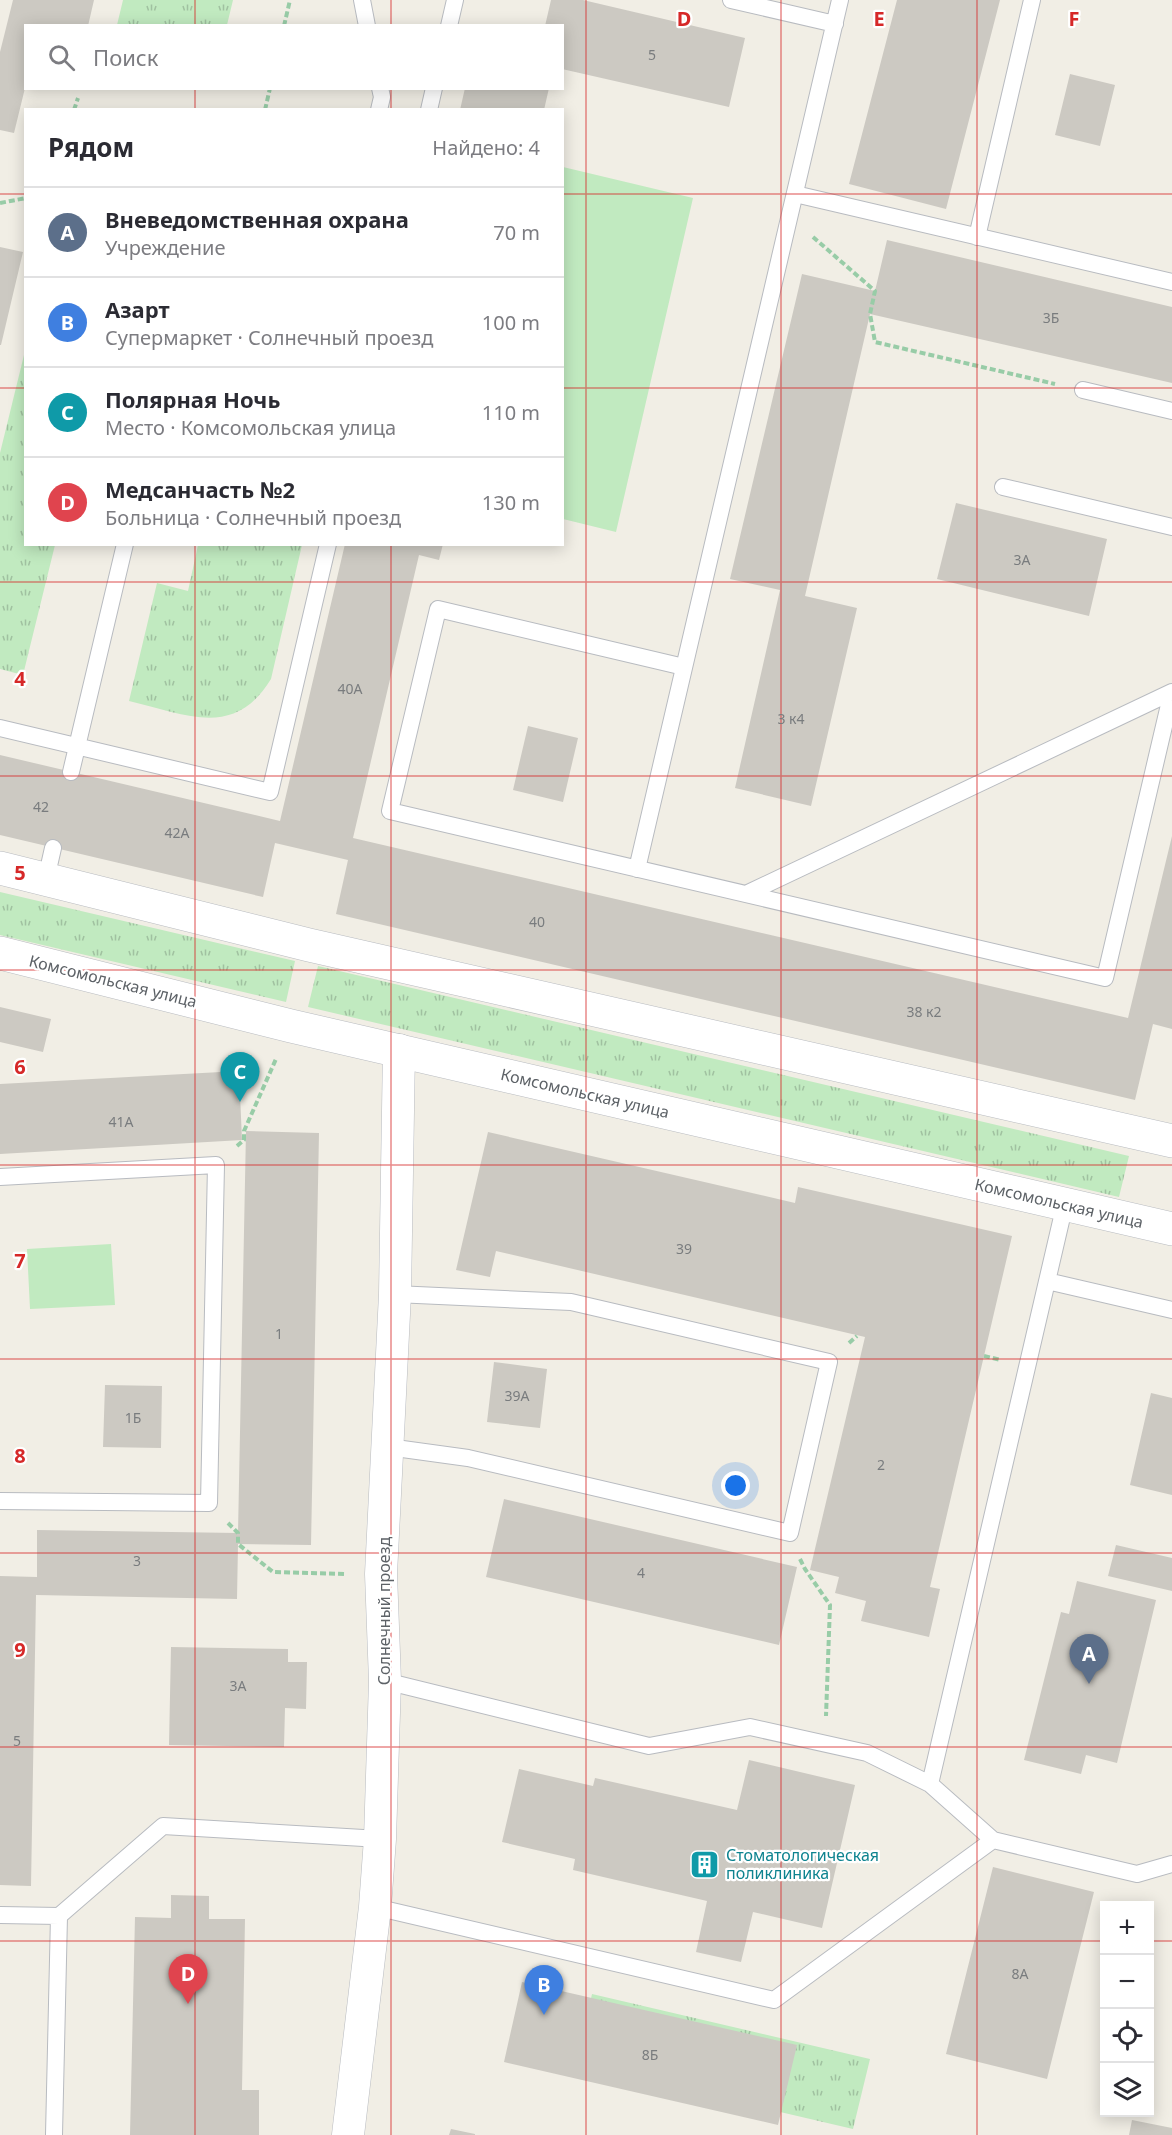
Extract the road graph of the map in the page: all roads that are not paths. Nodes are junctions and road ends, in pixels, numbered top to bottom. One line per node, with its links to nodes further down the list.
1 (362, 0): 6 (lane)
2 (455, 0): 7 (lane)
3 (731, 0): 8 (lane)
4 (840, 0): 8 (lane)
5 (1032, 0): 14 (lane)
6 (367, 24)
7 (449, 24)
8 (834, 24): 13 (lane)
9 (381, 90): 11 (lane)
10 (434, 90): 12 (lane)
11 (379, 108)
12 (429, 108)
13 (795, 194): 14 (lane); 22 (lane)
14 (977, 237): 15 (lane)
15 (1172, 282)
16 (1083, 390): 17 (lane)
17 (1172, 411)
18 (1003, 487): 19 (lane)
19 (1172, 527)
20 (124, 546): 25 (lane)
21 (328, 546): 25 (lane)
22 (686, 660): 28 (lane); 28 (lane)
23 (1172, 692): 29 (lane); 29 (lane)
24 (0, 728): 25 (lane)
25 (77, 746): 26 (lane)
26 (71, 772)
27 (0, 868): 32 (street)
28 (637, 869): 29 (lane)
29 (746, 894)
30 (0, 953): 31 (street, Комсомольская улица)
31 (399, 1050): 34 (street, Комсомольская улица); 37 (street, Солнечный проезд)
32 (1172, 1141)
33 (0, 1177): 40 (lane)
34 (1065, 1204): 35 (street, Комсомольская улица); 36 (lane)
35 (1172, 1229)
36 (1047, 1281): 38 (lane); 42 (lane)
37 (394, 1294): 39 (street, Солнечный проезд); 39 (lane)
38 (1172, 1310)
39 (388, 1447): 41 (street, Солнечный проезд)
40 (0, 1501)
41 (385, 1681): 42 (lane); 43 (street, Солнечный проезд)
42 (930, 1784): 44 (lane)
43 (380, 1839): 46 (street, Солнечный проезд); 48 (lane)
44 (993, 1840): 45 (lane); 46 (lane)
45 (1172, 1864)
46 (375, 1907): 50 (street, Солнечный проезд)
47 (0, 1915): 48 (lane)
48 (58, 1916): 49 (lane)
49 (54, 2135)
50 (348, 2135)

